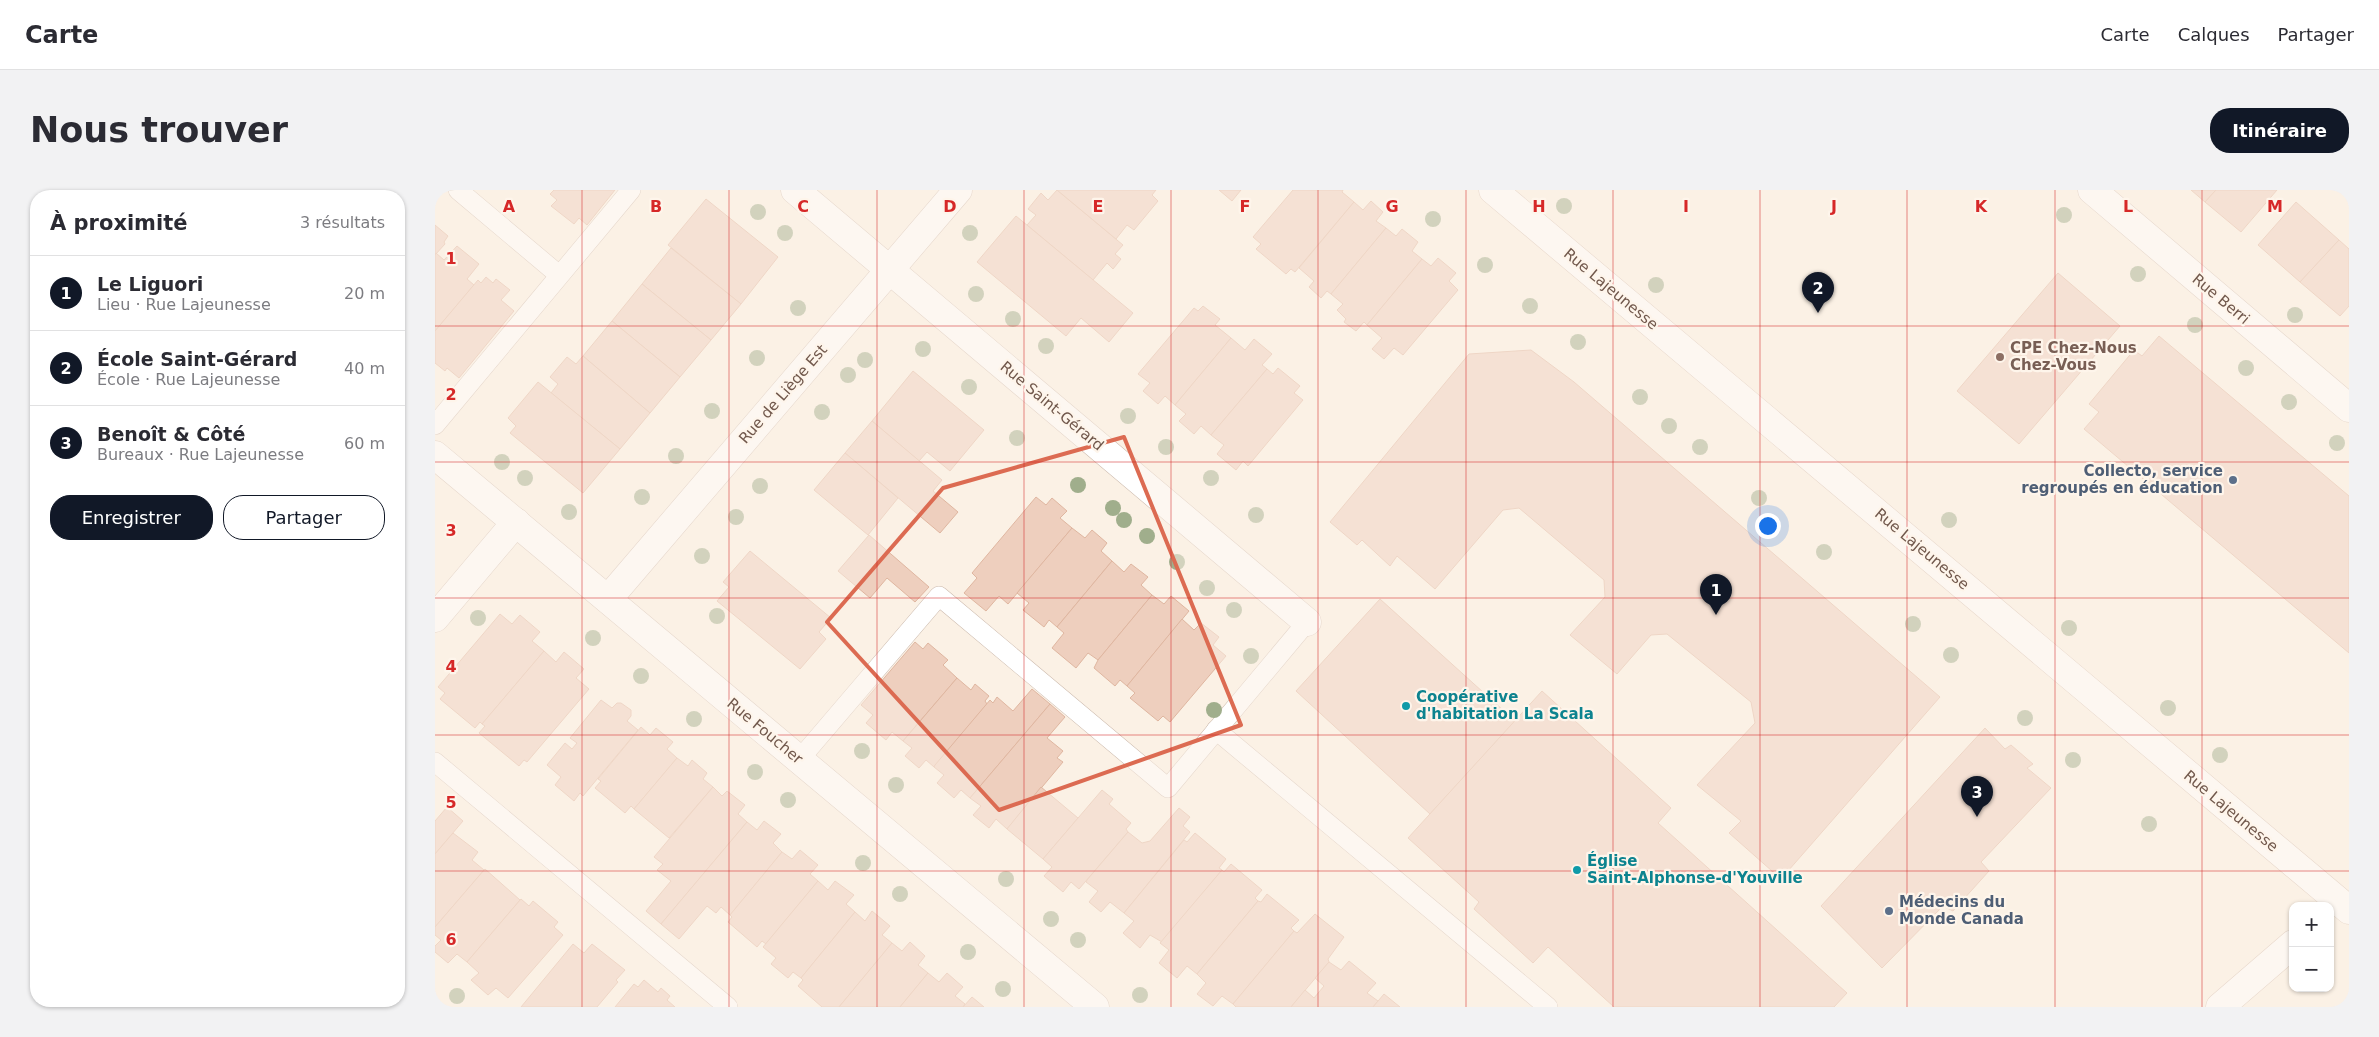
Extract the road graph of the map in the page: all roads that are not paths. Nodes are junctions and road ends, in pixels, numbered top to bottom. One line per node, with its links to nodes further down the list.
1 (458, 190): 8 (lane)
2 (631, 190): 8 (lane)
3 (795, 190): 7 (street, Rue Saint-Gérard)
4 (958, 190): 7 (street, Rue de Liège Est)
5 (1493, 190): 19 (street, Rue Lajeunesse)
6 (2092, 190): 9 (street, Rue Berri)
7 (890, 269): 13 (street, Rue de Liège Est); 15 (street, Rue Saint-Gérard)
8 (559, 275): 10 (lane)
9 (2349, 408)
10 (435, 426)
11 (435, 455): 12 (street, Rue Foucher)
12 (515, 522): 13 (street, Rue Foucher); 14 (street)
13 (608, 598): 17 (street, Rue Foucher)
14 (435, 618)
15 (1307, 622): 16 (lane)
16 (1216, 730): 17 (lane); 23 (lane)
17 (799, 760): 22 (street, Rue Foucher)
18 (435, 762): 21 (lane)
19 (2343, 906)
20 (2289, 947): 24 (street)
21 (727, 1007)
22 (1095, 1007)
23 (1547, 1007)
24 (2219, 1007)

